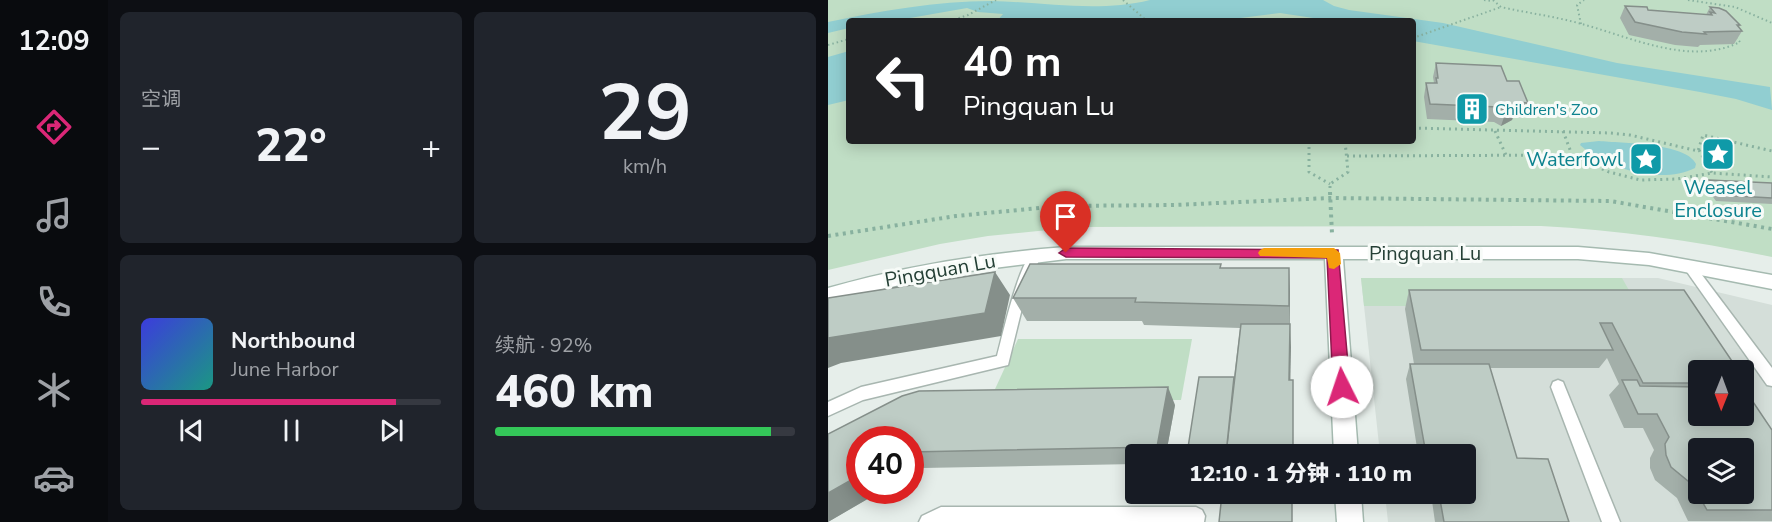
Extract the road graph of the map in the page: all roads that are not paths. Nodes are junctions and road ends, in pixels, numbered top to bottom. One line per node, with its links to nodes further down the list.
1 (1334, 253): 2 (street, Pingquan Lu); 3 (street, Pingquan Lu); 9 (street)
2 (1035, 255): 5 (street, Pingquan Lu); 8 (lane)
3 (1689, 266): 4 (street, Pingquan Lu); 6 (lane)
4 (1772, 282)
5 (828, 295)
6 (1772, 380)
7 (1558, 387): 14 (lane)
8 (828, 410)
9 (1345, 444)
10 (1349, 504): 13 (street)
11 (928, 522): 12 (lane)
12 (1196, 522)
13 (1350, 522)
14 (1611, 522)

